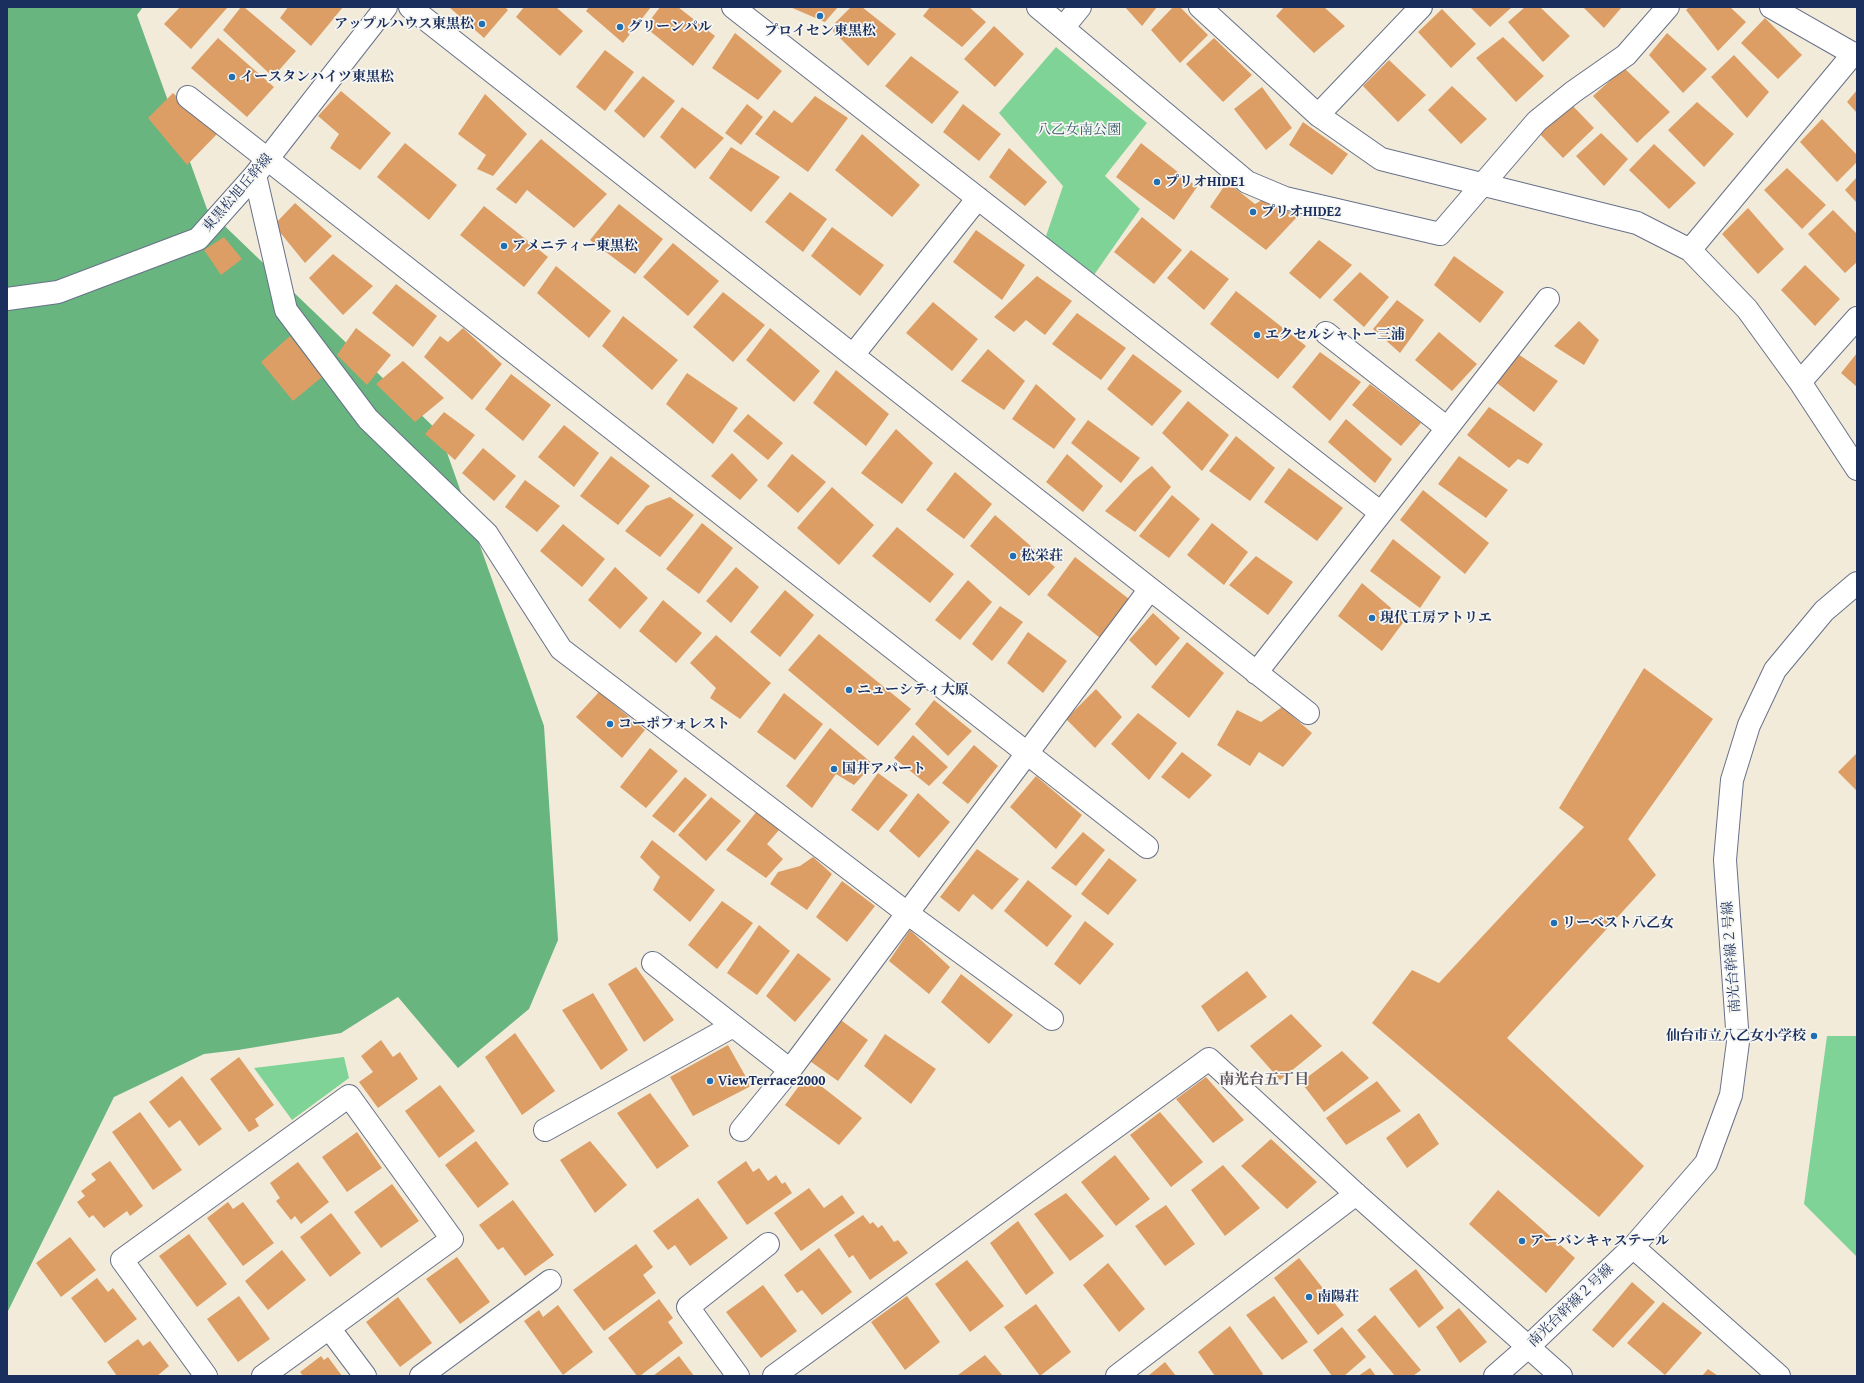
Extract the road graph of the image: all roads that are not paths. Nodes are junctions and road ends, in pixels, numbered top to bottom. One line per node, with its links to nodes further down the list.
1 (386, 7): 14 (street, 東黒松旭丘幹線)
2 (410, 7): 22 (street)
3 (733, 7): 16 (street)
4 (1038, 7): 10 (street)
5 (1080, 7): 10 (street)
6 (1200, 7): 13 (street)
7 (1421, 7): 13 (street)
8 (1668, 7): 15 (street)
9 (1771, 7): 11 (street)
10 (1063, 28): 15 (street)
11 (1856, 54): 17 (street)
12 (188, 97): 14 (street)
13 (1318, 115): 15 (street)
14 (261, 167): 18 (street, 東黒松旭丘幹線); 31 (street); 33 (street)
15 (1484, 184): 17 (street)
16 (978, 198): 22 (street); 26 (street)
17 (1690, 250): 23 (street)
18 (7, 299)
19 (1548, 299): 24 (street)
20 (1857, 318): 23 (street)
21 (1326, 333): 24 (street)
22 (853, 355): 28 (street)
23 (1800, 382): 25 (street)
24 (1447, 428): 26 (street)
25 (1857, 469)
26 (1381, 513): 29 (street)
27 (1857, 583): 42 (street, 南光台幹線２号線)
28 (1150, 589): 29 (street); 31 (street)
29 (1256, 673): 30 (street)
30 (1308, 713)
31 (1027, 753): 32 (street); 33 (street)
32 (1147, 847)
33 (907, 913): 35 (street); 37 (street)
34 (653, 963): 36 (street)
35 (1052, 1019)
36 (733, 1026): 37 (street); 38 (street)
37 (790, 1070): 39 (street)
38 (545, 1130)
39 (741, 1130)
40 (1356, 1194): 45 (street); 51 (street); 52 (street)
41 (768, 1244): 50 (street)
42 (1633, 1247): 45 (street, 南光台幹線２号線); 55 (street)
43 (550, 1281): 49 (street)
44 (329, 1328): 46 (street); 47 (street); 48 (street)
45 (1528, 1347): 53 (street, 南光台幹線２号線); 54 (street)
46 (206, 1376)
47 (263, 1376)
48 (365, 1376)
49 (421, 1376)
50 (738, 1376)
51 (774, 1376)
52 (1117, 1376)
53 (1495, 1376)
54 (1561, 1376)
55 (1779, 1376)

